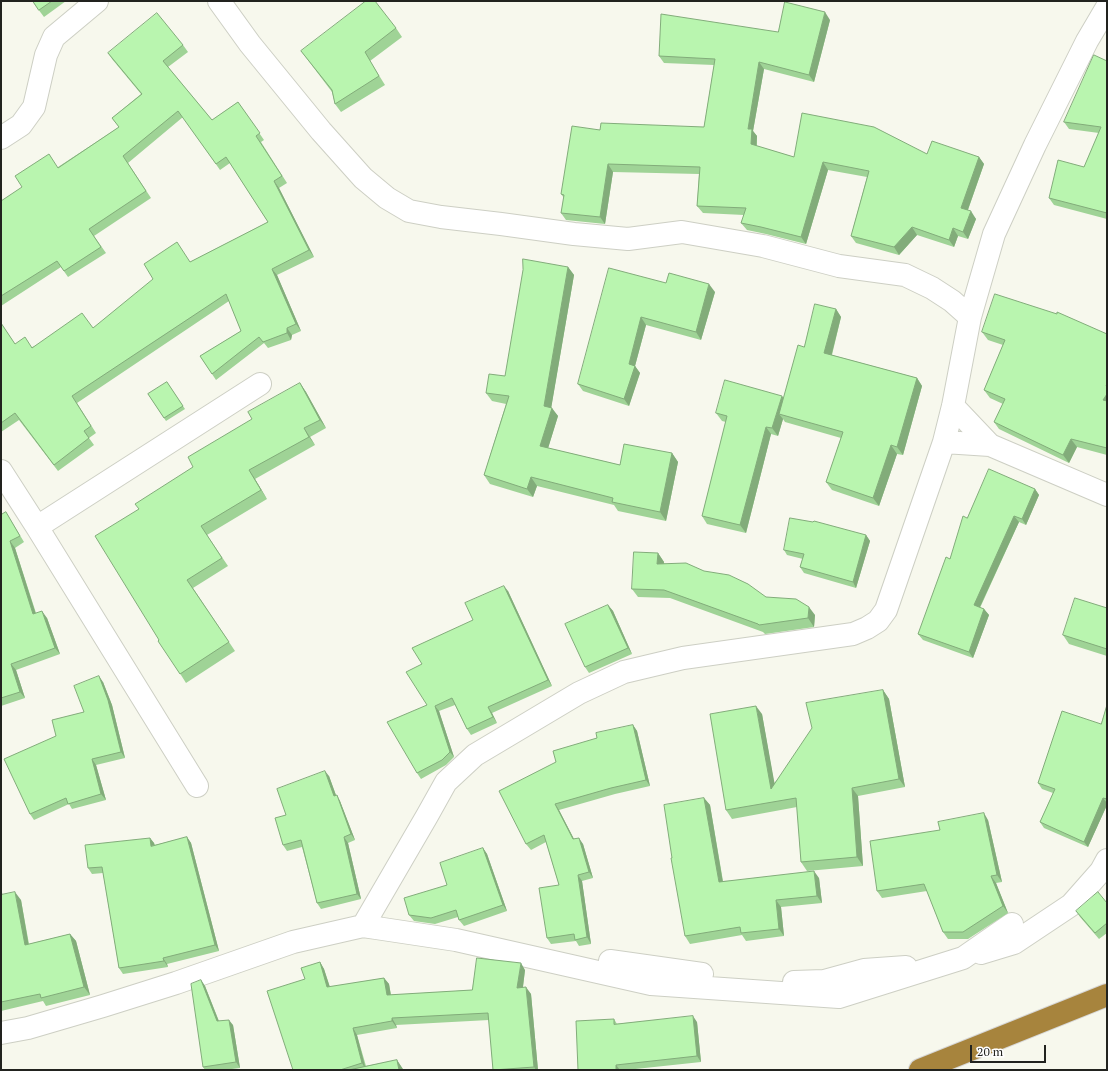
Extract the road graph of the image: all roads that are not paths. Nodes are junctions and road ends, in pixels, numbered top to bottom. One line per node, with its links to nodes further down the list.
1 (97, 1): 4 (street)
2 (219, 1): 5 (street)
3 (1107, 7): 5 (street)
4 (1, 138)
5 (970, 316): 7 (street)
6 (260, 384): 12 (street)
7 (953, 406): 8 (street); 9 (street)
8 (944, 442): 9 (street); 16 (street)
9 (990, 445): 11 (street)
10 (1, 471): 12 (street)
11 (1107, 495)
12 (37, 527): 13 (street)
13 (196, 786)
14 (1107, 860): 17 (street)
15 (1012, 924): 17 (street)
16 (363, 926): 17 (street); 19 (street)
17 (963, 958)
18 (1107, 995): 20 (highway)
19 (1, 1033)
20 (920, 1070)

